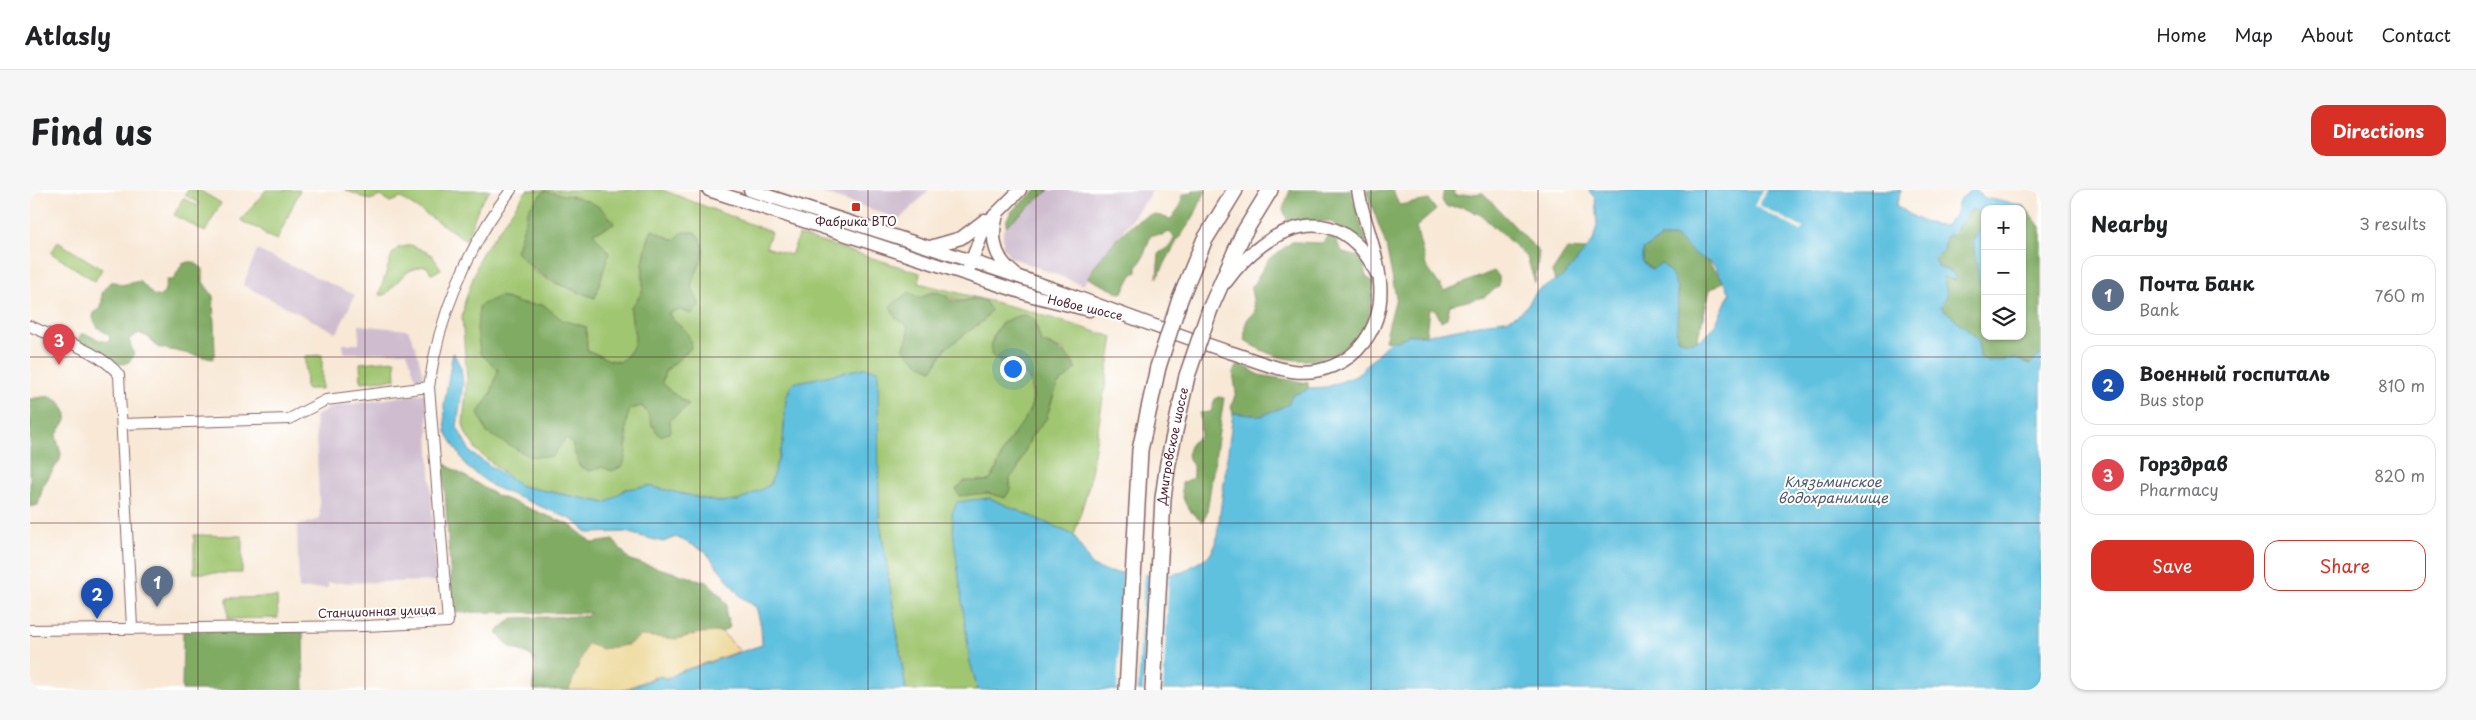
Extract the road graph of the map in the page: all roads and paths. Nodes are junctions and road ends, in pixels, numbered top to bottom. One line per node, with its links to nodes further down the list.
1 (511, 190): 17 (street, Станционная улица)
2 (709, 190): 11 (main road, Новое шоссе)
3 (750, 190): 9 (main road, Новое шоссе)
4 (1020, 190): 8 (main road)
5 (1235, 190): 21 (highway, bridge)
6 (1270, 190): 14 (highway, Дмитровское шоссе)
7 (1358, 190): 13 (main road)
8 (1000, 208): 9 (main road); 10 (main road); 12 (main road)
9 (925, 247): 10 (main road, Новое шоссе)
10 (970, 262): 11 (main road); 12 (main road, Новое шоссе)
11 (966, 275): 15 (main road, Новое шоссе)
12 (1024, 279): 15 (main road, Новое шоссе)
13 (1382, 284): 14 (main road); 15 (main road)
14 (1211, 306): 22 (highway, Дмитровское шоссе, bridge)
15 (1133, 320)
16 (30, 326): 18 (street)
17 (429, 387): 18 (street); 19 (street, Станционная улица)
18 (122, 424): 19 (street)
19 (132, 627): 20 (street, Станционная улица)
20 (30, 630)
21 (1127, 690)
22 (1153, 690)

